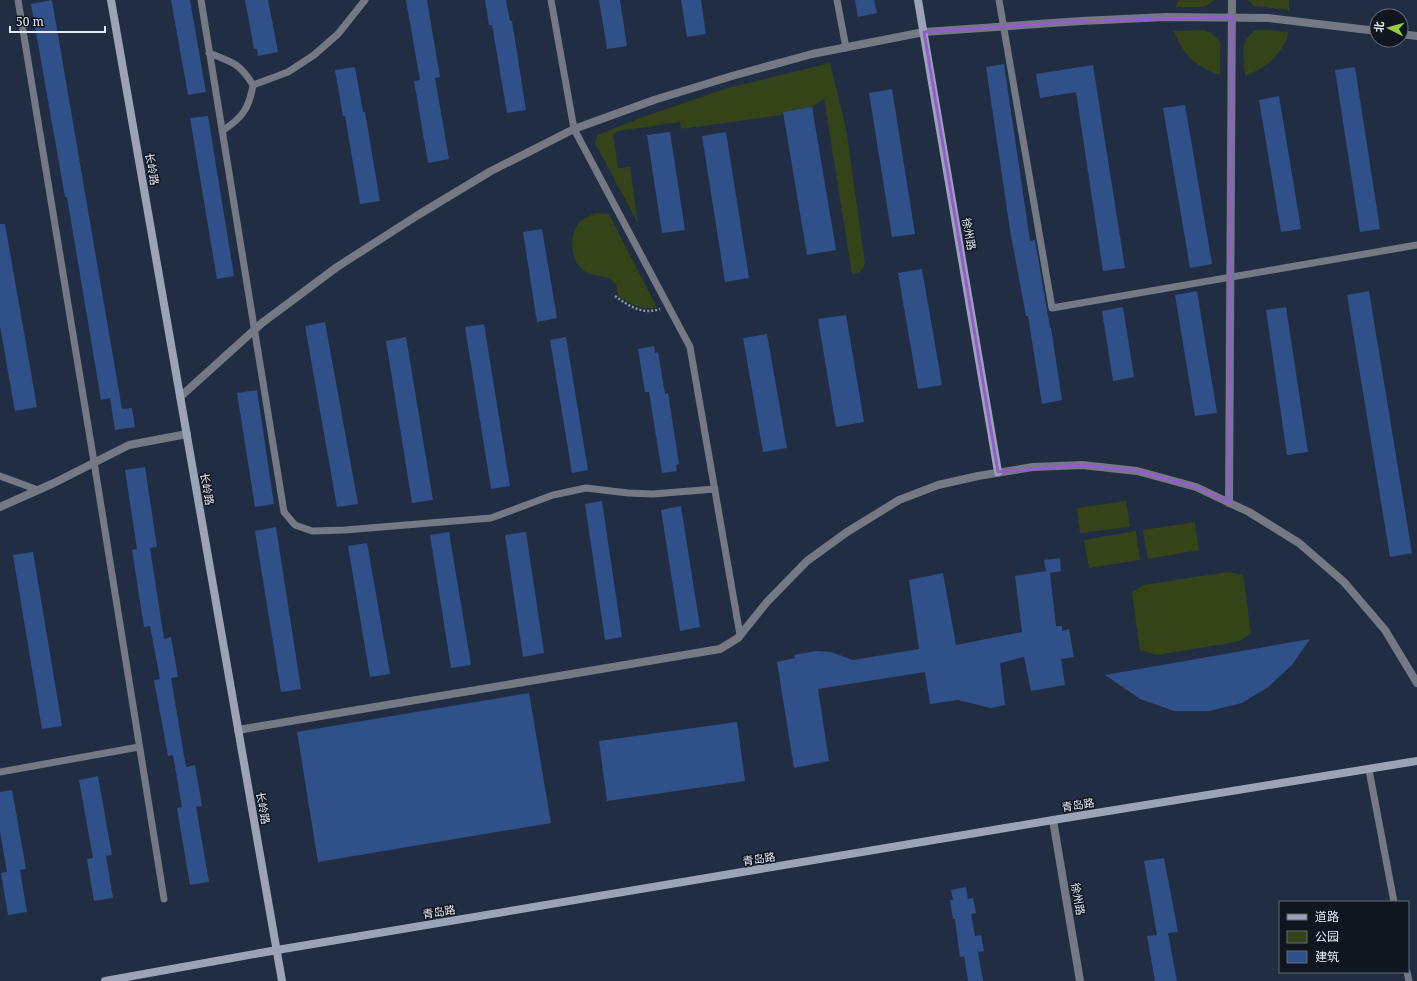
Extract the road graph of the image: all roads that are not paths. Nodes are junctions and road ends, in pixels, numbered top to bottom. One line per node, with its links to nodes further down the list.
1 (18, 0): 24 (lane)
2 (111, 0): 22 (street, 长岭路)
3 (201, 0): 15 (lane)
4 (365, 0): 16 (lane)
5 (551, 0): 17 (lane)
6 (837, 0): 14 (lane)
7 (918, 0): 13 (street, 徐州路)
8 (999, 0): 11 (lane)
9 (1232, 0): 10 (street)
10 (1232, 17): 11 (street); 12 (street); 20 (street)
11 (1003, 27): 13 (street); 20 (lane)
12 (1369, 30)
13 (924, 32): 14 (street); 25 (street, 徐州路)
14 (846, 48): 17 (street)
15 (209, 53): 16 (lane); 18 (lane)
16 (253, 85): 18 (lane)
17 (574, 129): 21 (street); 27 (lane)
18 (222, 131): 21 (lane)
19 (1417, 245): 20 (lane)
20 (1231, 277): 29 (street)
21 (254, 331): 22 (street); 27 (lane)
22 (180, 397): 23 (street, 长岭路)
23 (187, 434): 24 (street); 33 (street, 长岭路)
24 (94, 462): 28 (street); 34 (lane)
25 (998, 472): 29 (street); 31 (street)
26 (0, 476): 28 (lane)
27 (715, 489): 31 (lane)
28 (38, 490): 30 (street)
29 (1229, 503): 32 (street)
30 (0, 507)
31 (740, 635): 33 (street)
32 (1417, 683)
33 (238, 730): 41 (street, 长岭路)
34 (139, 747): 37 (lane); 39 (lane)
35 (1417, 761): 36 (street, 青岛路)
36 (1369, 770): 38 (street, 青岛路); 40 (lane)
37 (0, 772)
38 (1053, 820): 41 (street, 青岛路); 44 (street, 徐州路)
39 (164, 899)
40 (1394, 901)
41 (277, 950): 42 (street, 青岛路); 43 (street, 长岭路)
42 (105, 981)
43 (282, 981)
44 (1080, 981)

